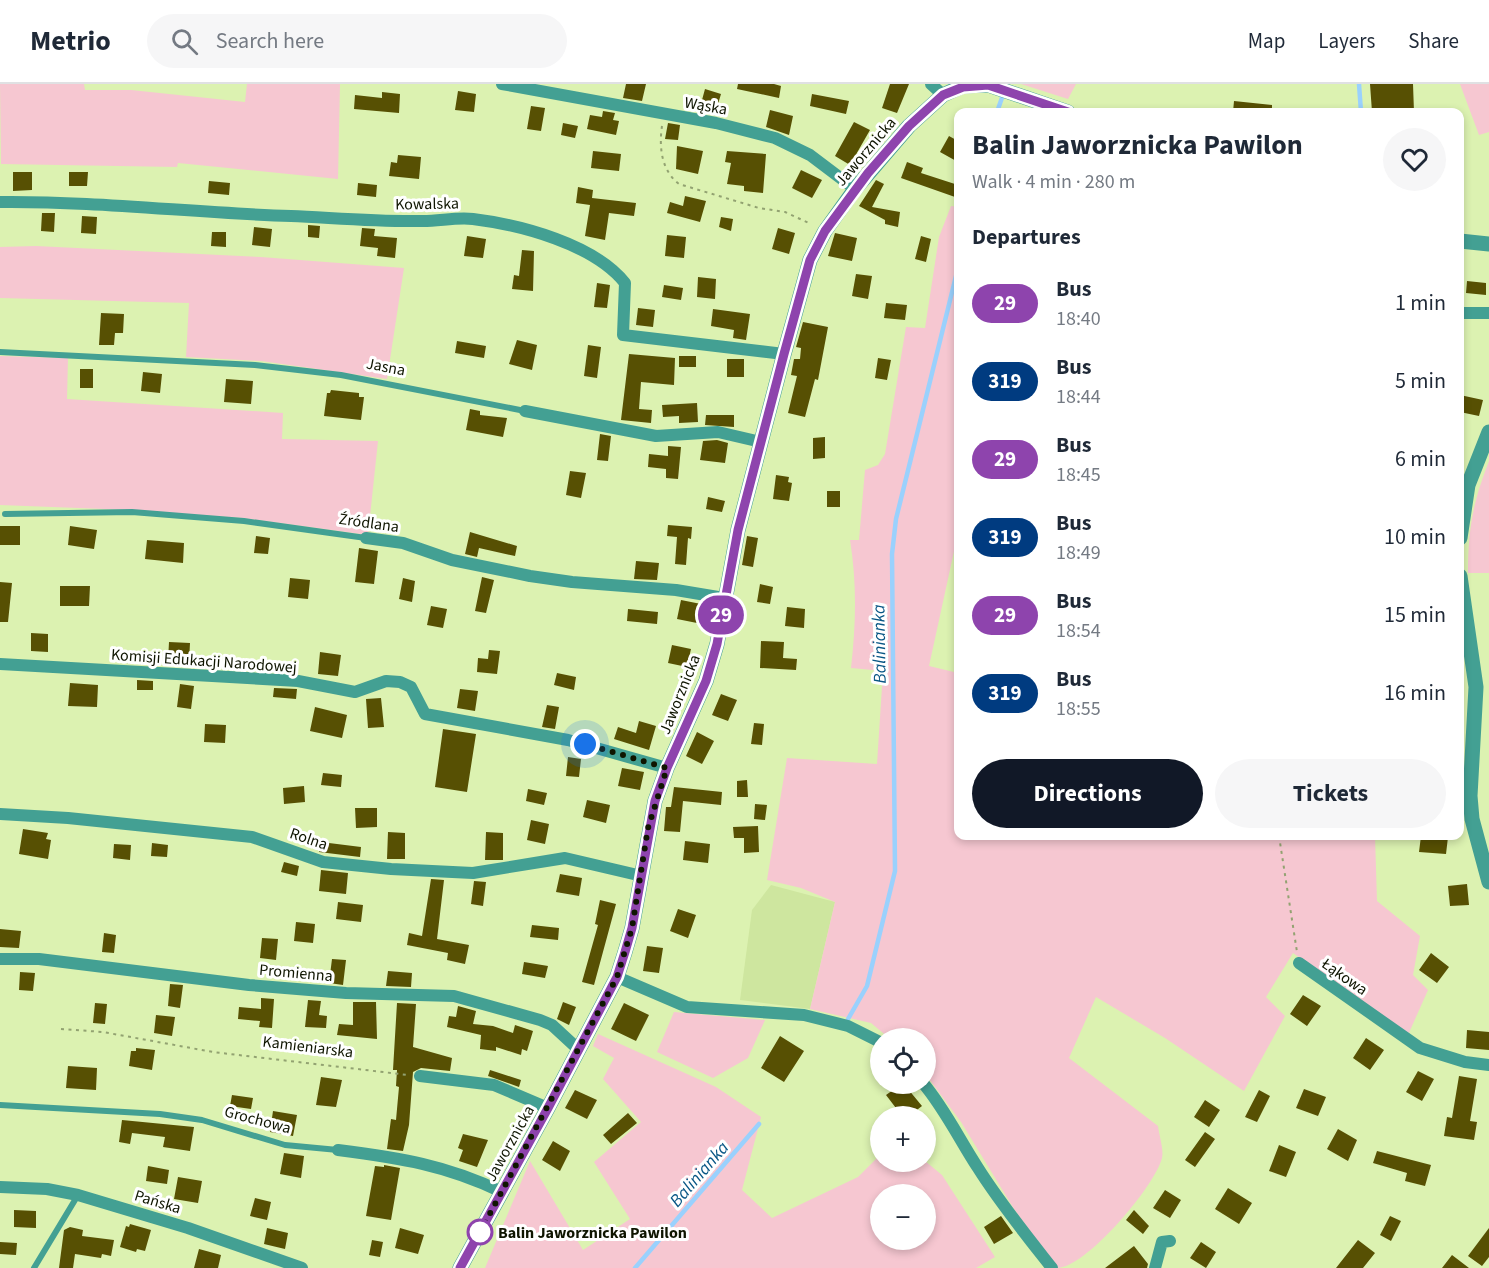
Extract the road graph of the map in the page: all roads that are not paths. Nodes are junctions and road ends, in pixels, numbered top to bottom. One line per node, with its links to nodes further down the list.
1 (502, 84): 6 (street, Wąska)
2 (931, 84): 4 (street)
3 (963, 85): 4 (street, Jaworznicka); 5 (street)
4 (943, 95): 6 (street, Jaworznicka)
5 (1057, 108)
6 (855, 189): 13 (street, Jaworznicka)
7 (0, 202): 13 (street, Kowalska)
8 (1464, 241): 9 (street)
9 (1489, 244)
10 (1464, 313): 11 (street)
11 (1489, 313)
12 (0, 352): 14 (lane, Jasna)
13 (784, 354): 16 (street, Jaworznicka)
14 (525, 411): 16 (street, Jasna)
15 (1489, 432): 17 (street)
16 (761, 442): 20 (street, Jaworznicka)
17 (1464, 512)
18 (5, 514): 19 (lane, Źródlana)
19 (366, 538): 20 (street, Źródlana)
20 (724, 598): 23 (street, Jaworznicka)
21 (1464, 604): 26 (street)
22 (0, 664): 23 (street, Komisji Edukacji Narodowej)
23 (667, 768): 25 (street, Jaworznicka)
24 (0, 814): 25 (street, Rolna)
25 (642, 876): 29 (street, Jaworznicka)
26 (1489, 882)
27 (0, 959): 31 (street, Promienna)
28 (1299, 963): 32 (street, Łąkowa)
29 (617, 977): 30 (street); 31 (street, Jaworznicka)
30 (870, 1037)
31 (578, 1049): 36 (street, Jaworznicka)
32 (1489, 1065)
33 (420, 1076): 36 (street)
34 (932, 1094): 45 (street)
35 (0, 1106): 37 (lane, Grochowa)
36 (548, 1108): 39 (street, Jaworznicka)
37 (338, 1150): 39 (street, Grochowa)
38 (0, 1187): 40 (street, Pańska)
39 (502, 1192): 44 (street, Jaworznicka)
40 (78, 1195): 42 (lane); 43 (street, Pańska)
41 (1170, 1241): 46 (street)
42 (34, 1268)
43 (302, 1268)
44 (460, 1268)
45 (1052, 1268)
46 (1155, 1268)

